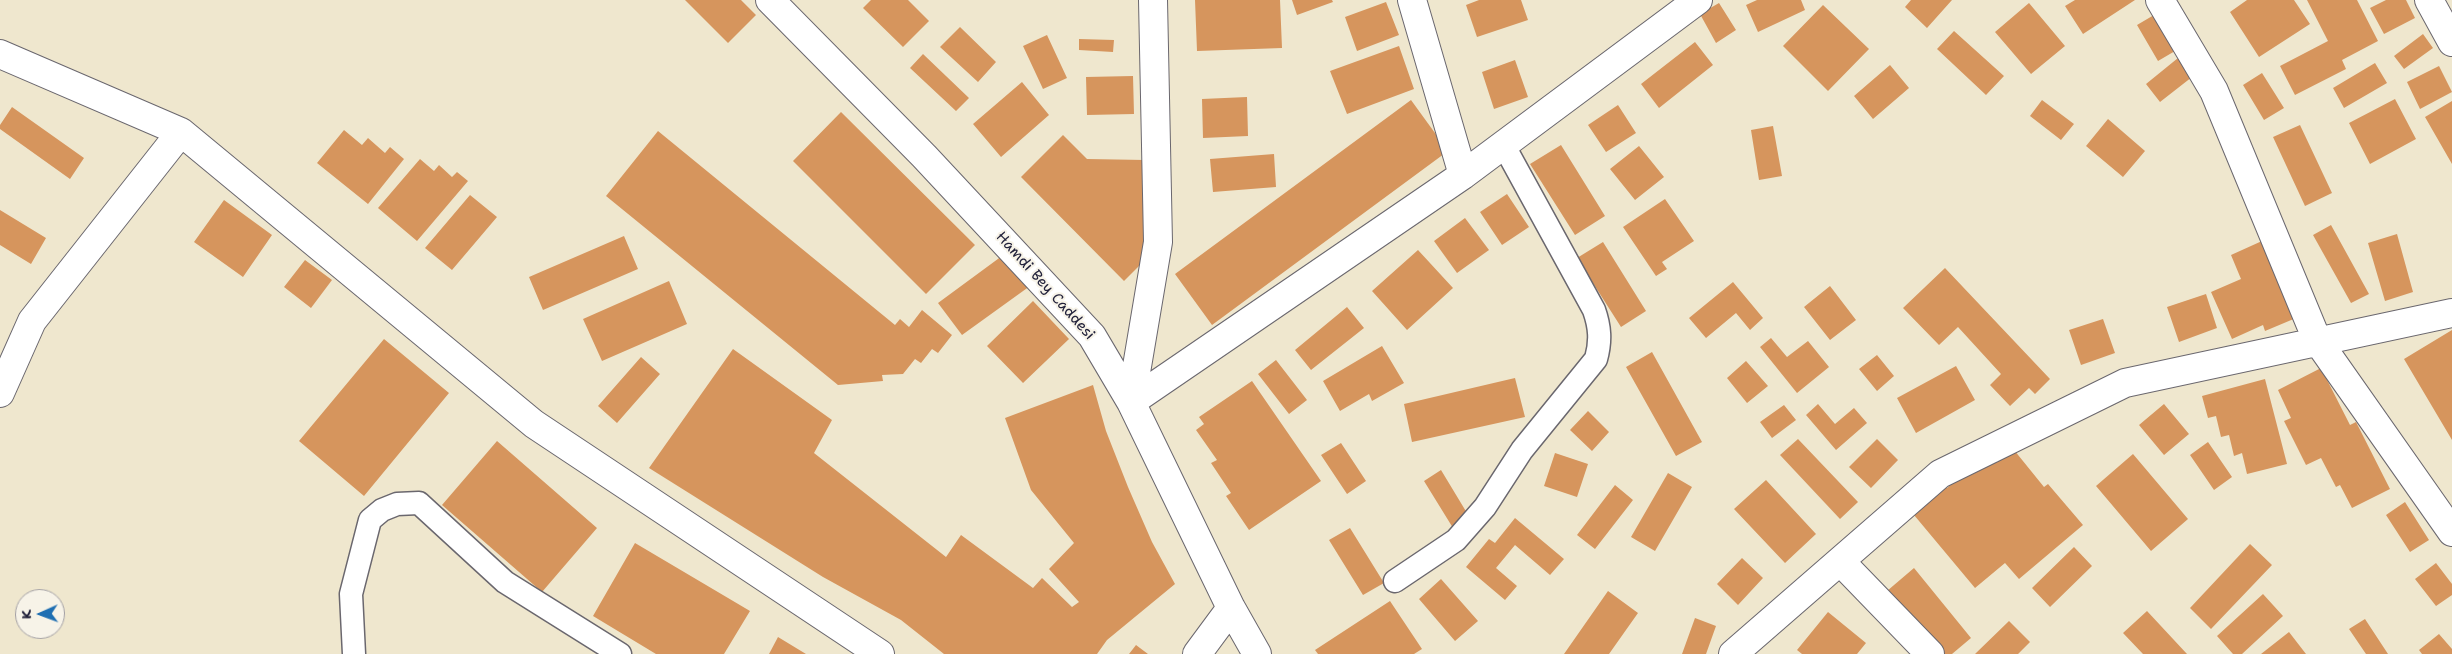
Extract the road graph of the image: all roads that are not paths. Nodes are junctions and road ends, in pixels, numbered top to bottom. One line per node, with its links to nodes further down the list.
1 (770, 0): 15 (street, Hamdi Bey Caddesi)
2 (1153, 0): 15 (street)
3 (1412, 0): 11 (street)
4 (2160, 0): 13 (street)
5 (2429, 0): 7 (street)
6 (1688, 2): 10 (street)
7 (2452, 42)
8 (0, 54): 9 (street)
9 (180, 132): 14 (street); 22 (street)
10 (1503, 144): 11 (street); 18 (lane)
11 (1462, 175): 15 (street)
12 (2452, 313): 13 (street)
13 (2317, 340): 16 (street); 17 (street)
14 (0, 393)
15 (1131, 402): 19 (street, Hamdi Bey Caddesi)
16 (2452, 532)
17 (1840, 562): 25 (street); 26 (street)
18 (1395, 581)
19 (1231, 608): 23 (street); 24 (street, Hamdi Bey Caddesi)
20 (354, 654): 21 (lane)
21 (620, 654)
22 (880, 654)
23 (1197, 654)
24 (1257, 654)
25 (1733, 654)
26 (1930, 654)

